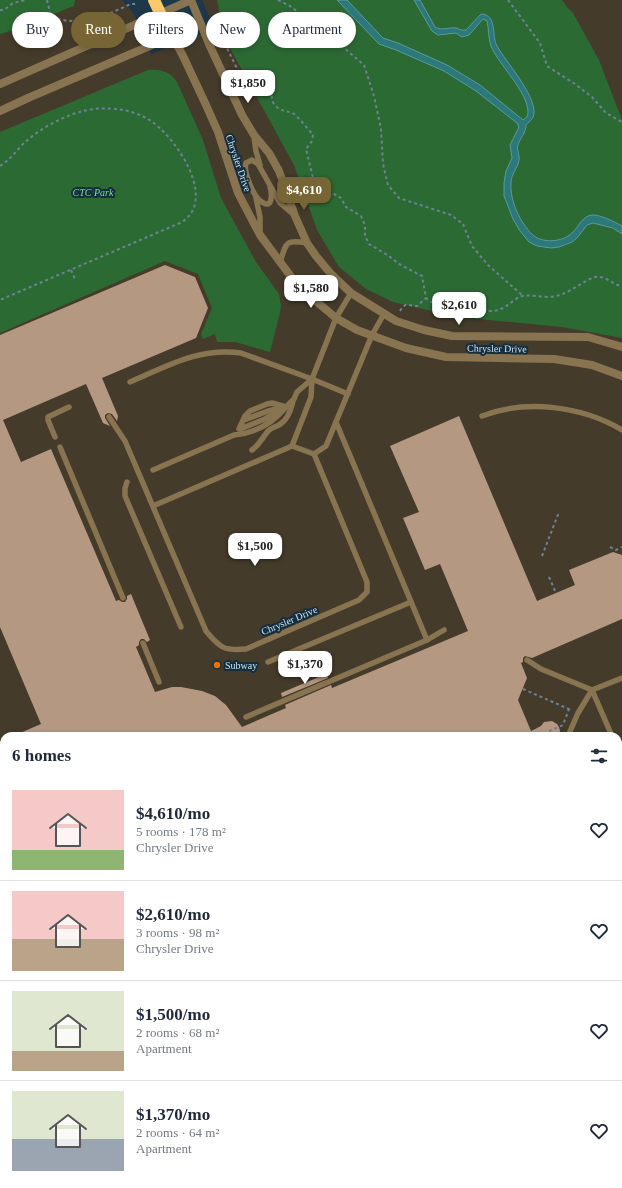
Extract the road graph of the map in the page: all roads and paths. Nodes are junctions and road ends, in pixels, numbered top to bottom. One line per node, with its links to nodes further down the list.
1 (25, 0): 8 (path)
2 (47, 0): 7 (path)
3 (154, 0): 9 (highway)
4 (191, 0): 10 (street, Chrysler Drive); 11 (street, Chrysler Drive)
5 (278, 0): 35 (path)
6 (508, 0): 19 (path)
7 (138, 4)
8 (0, 10)
9 (160, 12)
10 (162, 12)
11 (201, 24): 13 (street); 20 (street, Chrysler Drive)
12 (134, 25): 17 (street, Chrysler Drive)
13 (198, 25)
14 (145, 48): 18 (street)
15 (179, 48): 21 (street, Chrysler Drive)
16 (227, 48): 36 (path)
17 (0, 84)
18 (0, 111)
19 (622, 122)
20 (254, 135): 23 (lane); 27 (street, Chrysler Drive)
21 (223, 149): 24 (lane); 28 (street, Chrysler Drive)
22 (0, 166): 31 (path)
23 (262, 169): 24 (lane); 25 (lane)
24 (246, 177): 26 (lane)
25 (270, 187): 26 (lane); 27 (lane)
26 (255, 194): 28 (lane)
27 (295, 216): 29 (street, Chrysler Drive)
28 (260, 235): 30 (street, Chrysler Drive)
29 (307, 243): 30 (lane); 34 (street, Chrysler Drive)
30 (280, 263): 40 (street, Chrysler Drive)
31 (71, 270): 32 (path); 37 (path)
32 (75, 279)
33 (622, 286): 35 (path)
34 (351, 293): 39 (street, Chrysler Drive); 40 (lane)
35 (524, 296): 36 (path)
36 (426, 298): 38 (path)
37 (0, 300)
38 (400, 311)
39 (384, 314): 41 (lane); 42 (street, Chrysler Drive)
40 (336, 318): 41 (street, Chrysler Drive); 44 (lane)
41 (372, 335): 43 (street, Chrysler Drive); 46 (lane)
42 (622, 347)
43 (622, 376)
44 (312, 379): 45 (lane); 46 (lane); 47 (lane); 57 (lane)
45 (130, 382)
46 (348, 394): 52 (lane)
47 (294, 399): 49 (lane); 59 (lane)
48 (69, 407): 56 (lane)
49 (286, 407): 53 (lane); 53 (lane); 55 (lane)
50 (482, 416): 54 (lane)
51 (109, 417): 63 (lane, Chrysler Drive)
52 (336, 422): 60 (lane); 71 (lane)
53 (240, 429): 55 (lane)
54 (622, 430)
55 (234, 435): 61 (lane)
56 (55, 437)
57 (292, 446): 60 (lane); 63 (lane)
58 (60, 447): 70 (lane)
59 (252, 450)
60 (314, 454): 63 (lane, Chrysler Drive)
61 (153, 470)
62 (127, 482): 72 (lane)
63 (153, 506)
64 (560, 512): 67 (path)
65 (610, 547): 66 (path)
66 (622, 547)
67 (542, 556)
68 (548, 577): 69 (path)
69 (556, 593)
70 (123, 598)
71 (411, 602): 74 (lane); 77 (lane)
72 (181, 627)
73 (444, 630): 74 (lane)
74 (427, 640): 82 (lane)
75 (143, 643): 79 (lane)
76 (527, 660): 81 (lane)
77 (268, 662)
78 (622, 678): 81 (lane)
79 (159, 682)
80 (523, 689): 83 (path)
81 (592, 690): 84 (lane); 85 (lane)
82 (246, 717)
83 (547, 732)
84 (570, 732)
85 (610, 732)

